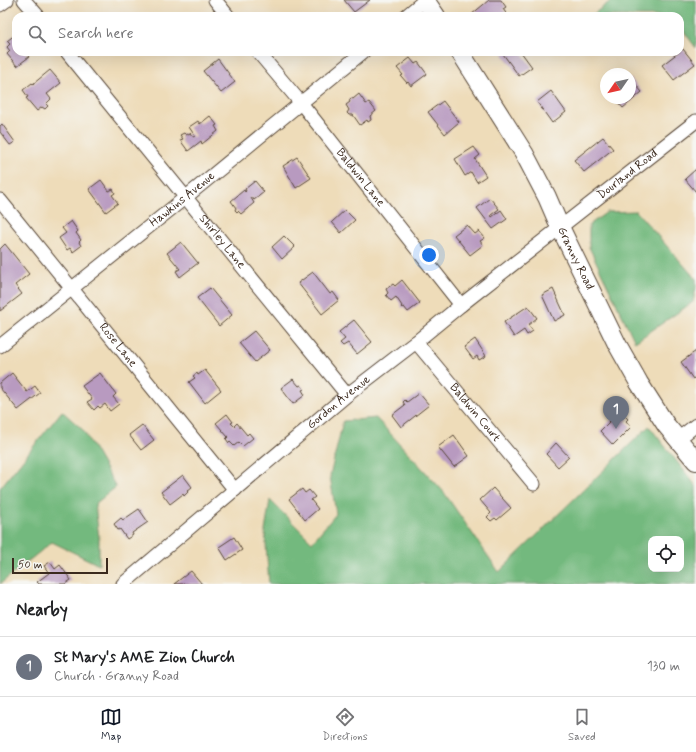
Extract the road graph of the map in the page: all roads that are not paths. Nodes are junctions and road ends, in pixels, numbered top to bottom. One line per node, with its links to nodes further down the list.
1 (7, 0): 5 (street)
2 (24, 0): 6 (street)
3 (215, 0): 7 (street)
4 (425, 0): 8 (street); 9 (street)
5 (0, 6)
6 (34, 12)
7 (225, 12)
8 (411, 12)
9 (433, 12)
10 (70, 56): 16 (street, Shirley Lane)
11 (261, 56): 14 (street, Baldwin Lane)
12 (358, 56): 14 (street, Hawkins Avenue)
13 (463, 56): 18 (street, Granny Road)
14 (301, 103): 16 (street, Hawkins Avenue); 20 (street, Baldwin Lane)
15 (696, 121): 18 (street, Dourland Road)
16 (186, 197): 19 (street, Hawkins Avenue); 23 (street, Shirley Lane)
17 (0, 200): 19 (street, Rose Lane)
18 (560, 227): 20 (street, Gordon Avenue); 25 (street, Granny Road)
19 (71, 288): 22 (street, Hawkins Avenue); 28 (street, Rose Lane)
20 (462, 305): 21 (street, Gordon Avenue)
21 (416, 342): 23 (street, Gordon Avenue); 27 (street, Baldwin Court)
22 (0, 346)
23 (347, 395): 28 (street, Gordon Avenue)
24 (696, 425): 25 (street)
25 (678, 439): 26 (street, Granny Road)
26 (696, 461)
27 (534, 484)
28 (236, 490): 29 (street, Gordon Avenue)
29 (123, 584)

